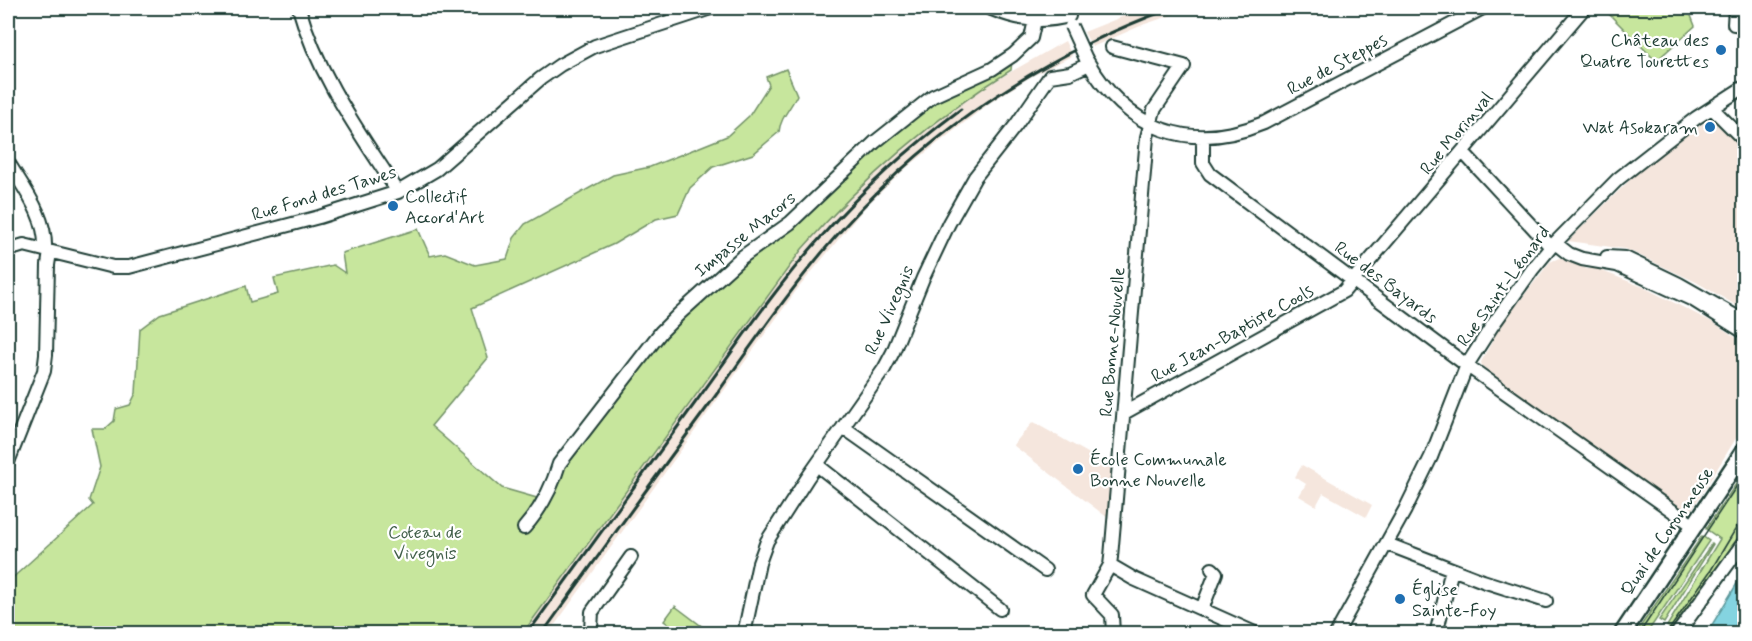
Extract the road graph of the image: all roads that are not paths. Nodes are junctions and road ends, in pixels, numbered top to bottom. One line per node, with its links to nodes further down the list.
1 (299, 8): 19 (street)
2 (711, 8): 19 (street, Rue Fond des Tawes)
3 (989, 8): 8 (street)
4 (1483, 8): 15 (street, Rue de Steppes)
5 (1584, 8): 17 (street, Rue Morinval)
6 (1735, 8): 9 (street)
7 (1072, 16): 8 (street); 11 (street, bridge)
8 (1035, 20): 34 (street, Impasse Macors)
9 (1744, 25)
10 (1112, 47): 14 (street)
11 (1087, 62): 14 (street); 29 (street, Rue Vivegnis)
12 (1744, 87): 13 (street, Rue Saint-Léonard)
13 (1712, 108): 16 (street); 20 (street, Rue Saint-Léonard)
14 (1149, 123): 15 (street); 28 (street, Rue Bonne-Nouvelle)
15 (1203, 138): 24 (street, Rue des Bayards)
16 (1744, 140)
17 (1463, 152): 20 (street); 24 (street, Rue Morinval)
18 (8, 162): 22 (street)
19 (398, 192): 22 (street, Rue Fond des Tawes)
20 (1553, 245): 23 (street); 27 (street, Rue Saint-Léonard)
21 (9, 247): 22 (street, Rue Fond des Tawes)
22 (47, 251): 31 (street)
23 (1582, 259): 25 (street); 26 (street)
24 (1353, 280): 27 (street, Rue des Bayards); 28 (street, Rue Jean-Baptiste Cools)
25 (1744, 321)
26 (1744, 332)
27 (1467, 365): 33 (street, Rue des Bayards); 36 (street, Rue Saint-Léonard)
28 (1124, 413): 38 (street, Rue Bonne-Nouvelle)
29 (843, 427): 32 (street, Rue Vivegnis); 41 (street)
30 (1744, 451): 33 (main road, Quai de Coronmeuse)
31 (8, 462)
32 (817, 465): 43 (street); 47 (street, Rue Vivegnis)
33 (1694, 526): 51 (main road, Quai de Coronmeuse)
34 (524, 528)
35 (1744, 542): 52 (street)
36 (1387, 544): 40 (street); 46 (street, Rue Saint-Léonard)
37 (631, 558): 45 (street)
38 (1110, 565): 44 (street); 48 (street)
39 (1212, 569): 44 (street)
40 (1452, 569): 42 (street); 50 (street)
41 (1045, 570)
42 (1546, 601)
43 (1000, 609)
44 (1202, 609): 49 (street)
45 (592, 632)
46 (1340, 632)
47 (744, 633)
48 (1113, 633)
49 (1257, 633)
50 (1436, 633)
51 (1622, 633)
52 (1677, 633)

